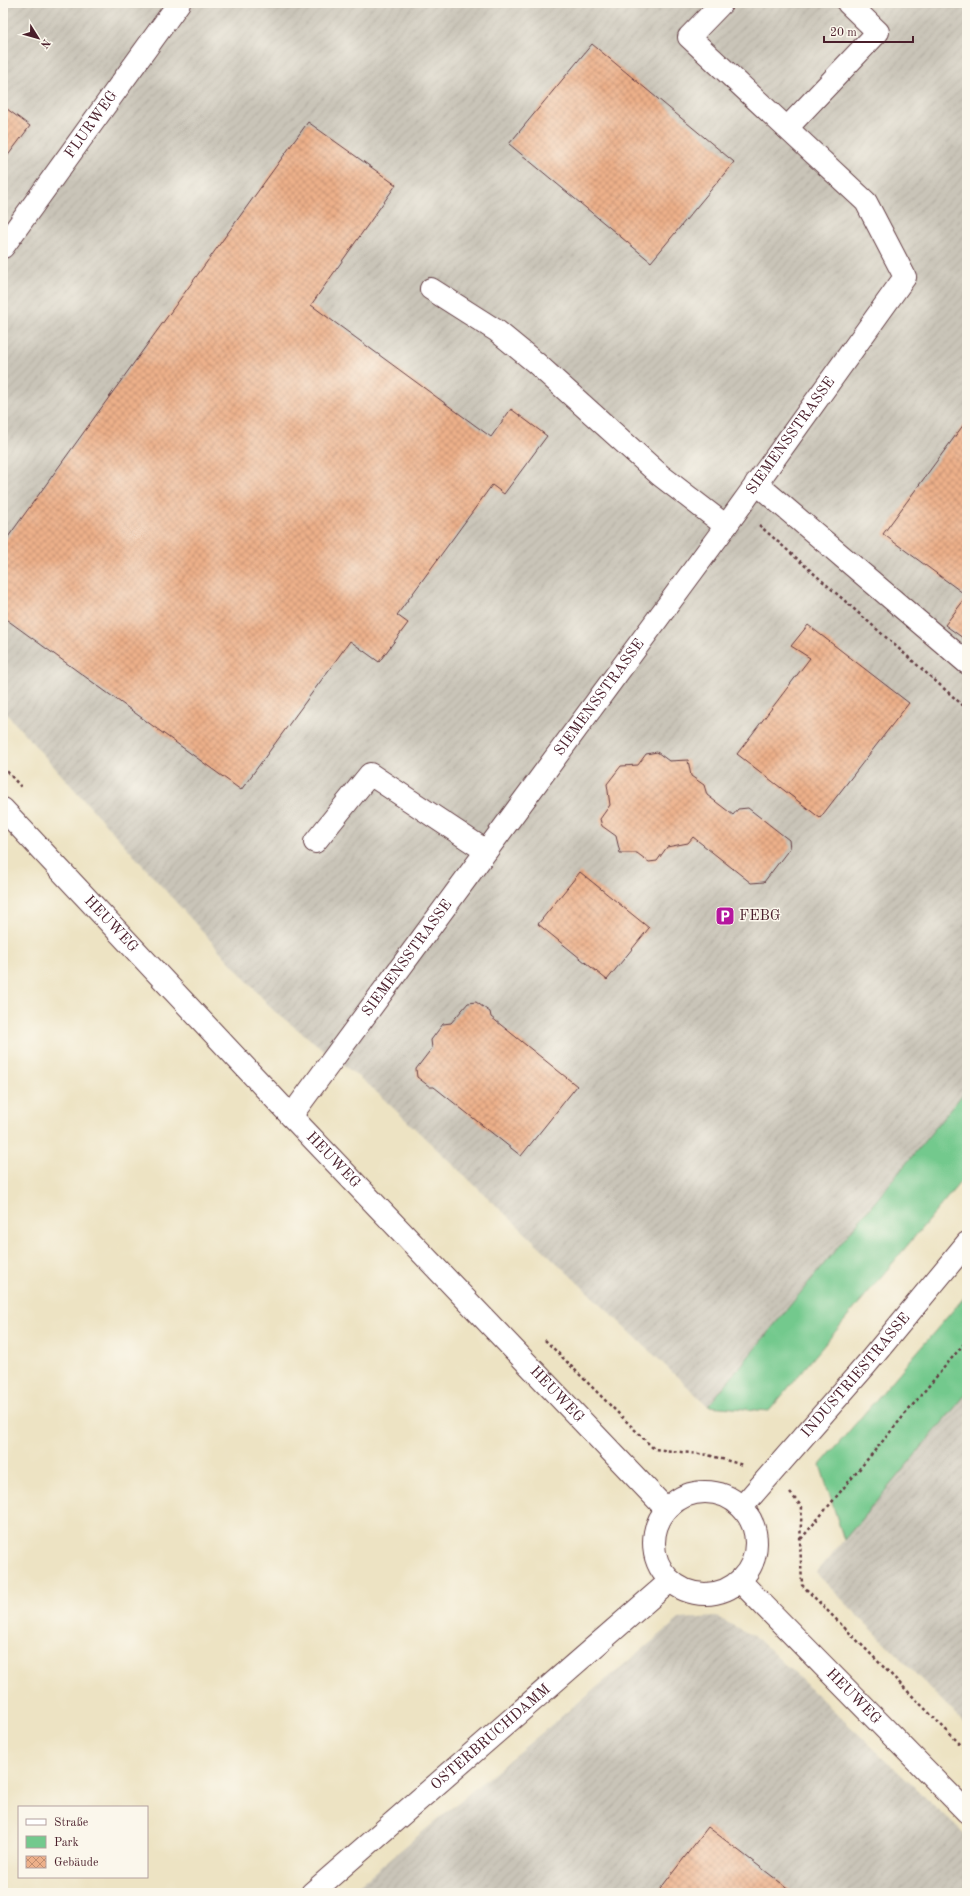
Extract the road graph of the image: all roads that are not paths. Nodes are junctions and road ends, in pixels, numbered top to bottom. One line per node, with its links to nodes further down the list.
1 (179, 3): 5 (street, FLURWEG)
2 (722, 3): 4 (street)
3 (848, 3): 4 (street)
4 (787, 128): 7 (street, SIEMENSSTRASSE)
5 (3, 247)
6 (432, 289): 8 (street)
7 (756, 483): 8 (street, SIEMENSSTRASSE); 9 (street)
8 (726, 526): 12 (street, SIEMENSSTRASSE)
9 (967, 663)
10 (3, 809): 13 (street, HEUWEG)
11 (315, 842): 12 (street)
12 (486, 851): 13 (street, SIEMENSSTRASSE)
13 (291, 1116): 16 (street, HEUWEG)
14 (967, 1243): 15 (street, INDUSTRIESTRASSE)
15 (742, 1508): 16 (street); 18 (street)
16 (666, 1509): 17 (street)
17 (670, 1581): 18 (street); 20 (street, OSTERBRUCHDAMM)
18 (740, 1581): 19 (street, HEUWEG)
19 (967, 1812)
20 (312, 1893)

